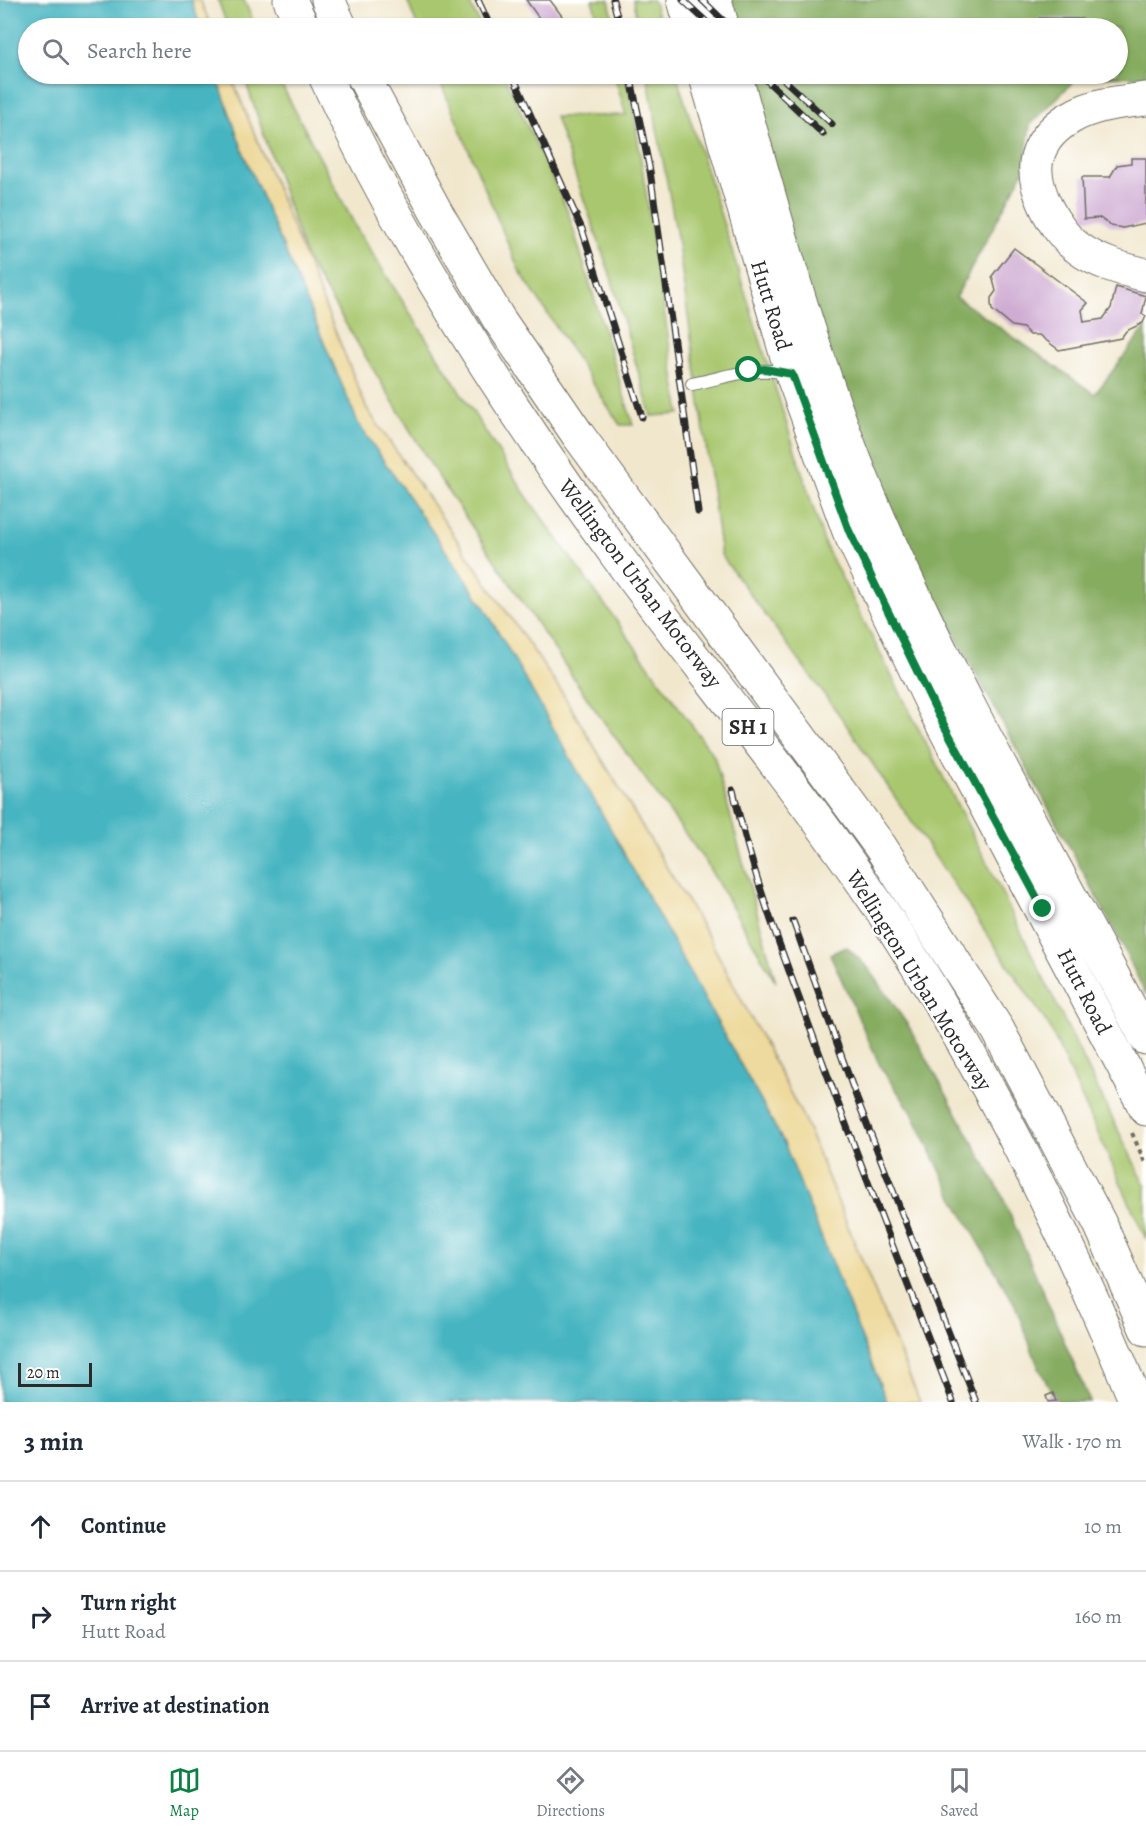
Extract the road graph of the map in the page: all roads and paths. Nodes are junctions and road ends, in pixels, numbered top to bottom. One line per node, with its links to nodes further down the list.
1 (290, 0): 5 (main road)
2 (328, 0): 6 (main road)
3 (684, 0): 7 (main road)
4 (715, 0): 8 (main road)
5 (298, 18)
6 (336, 18)
7 (689, 18)
8 (720, 18)
9 (329, 84): 20 (main road, Wellington Urban Motorway / SH 1)
10 (367, 84): 19 (main road, Wellington Urban Motorway / SH 1)
11 (708, 84): 15 (main road, Hutt Road)
12 (738, 84): 17 (main road, Hutt Road)
13 (1146, 99): 14 (main road)
14 (1146, 275)
15 (792, 374): 16 (lane); 18 (main road, Hutt Road)
16 (692, 384)
17 (1146, 1038)
18 (1146, 1109)
19 (1146, 1329)
20 (1136, 1402)

